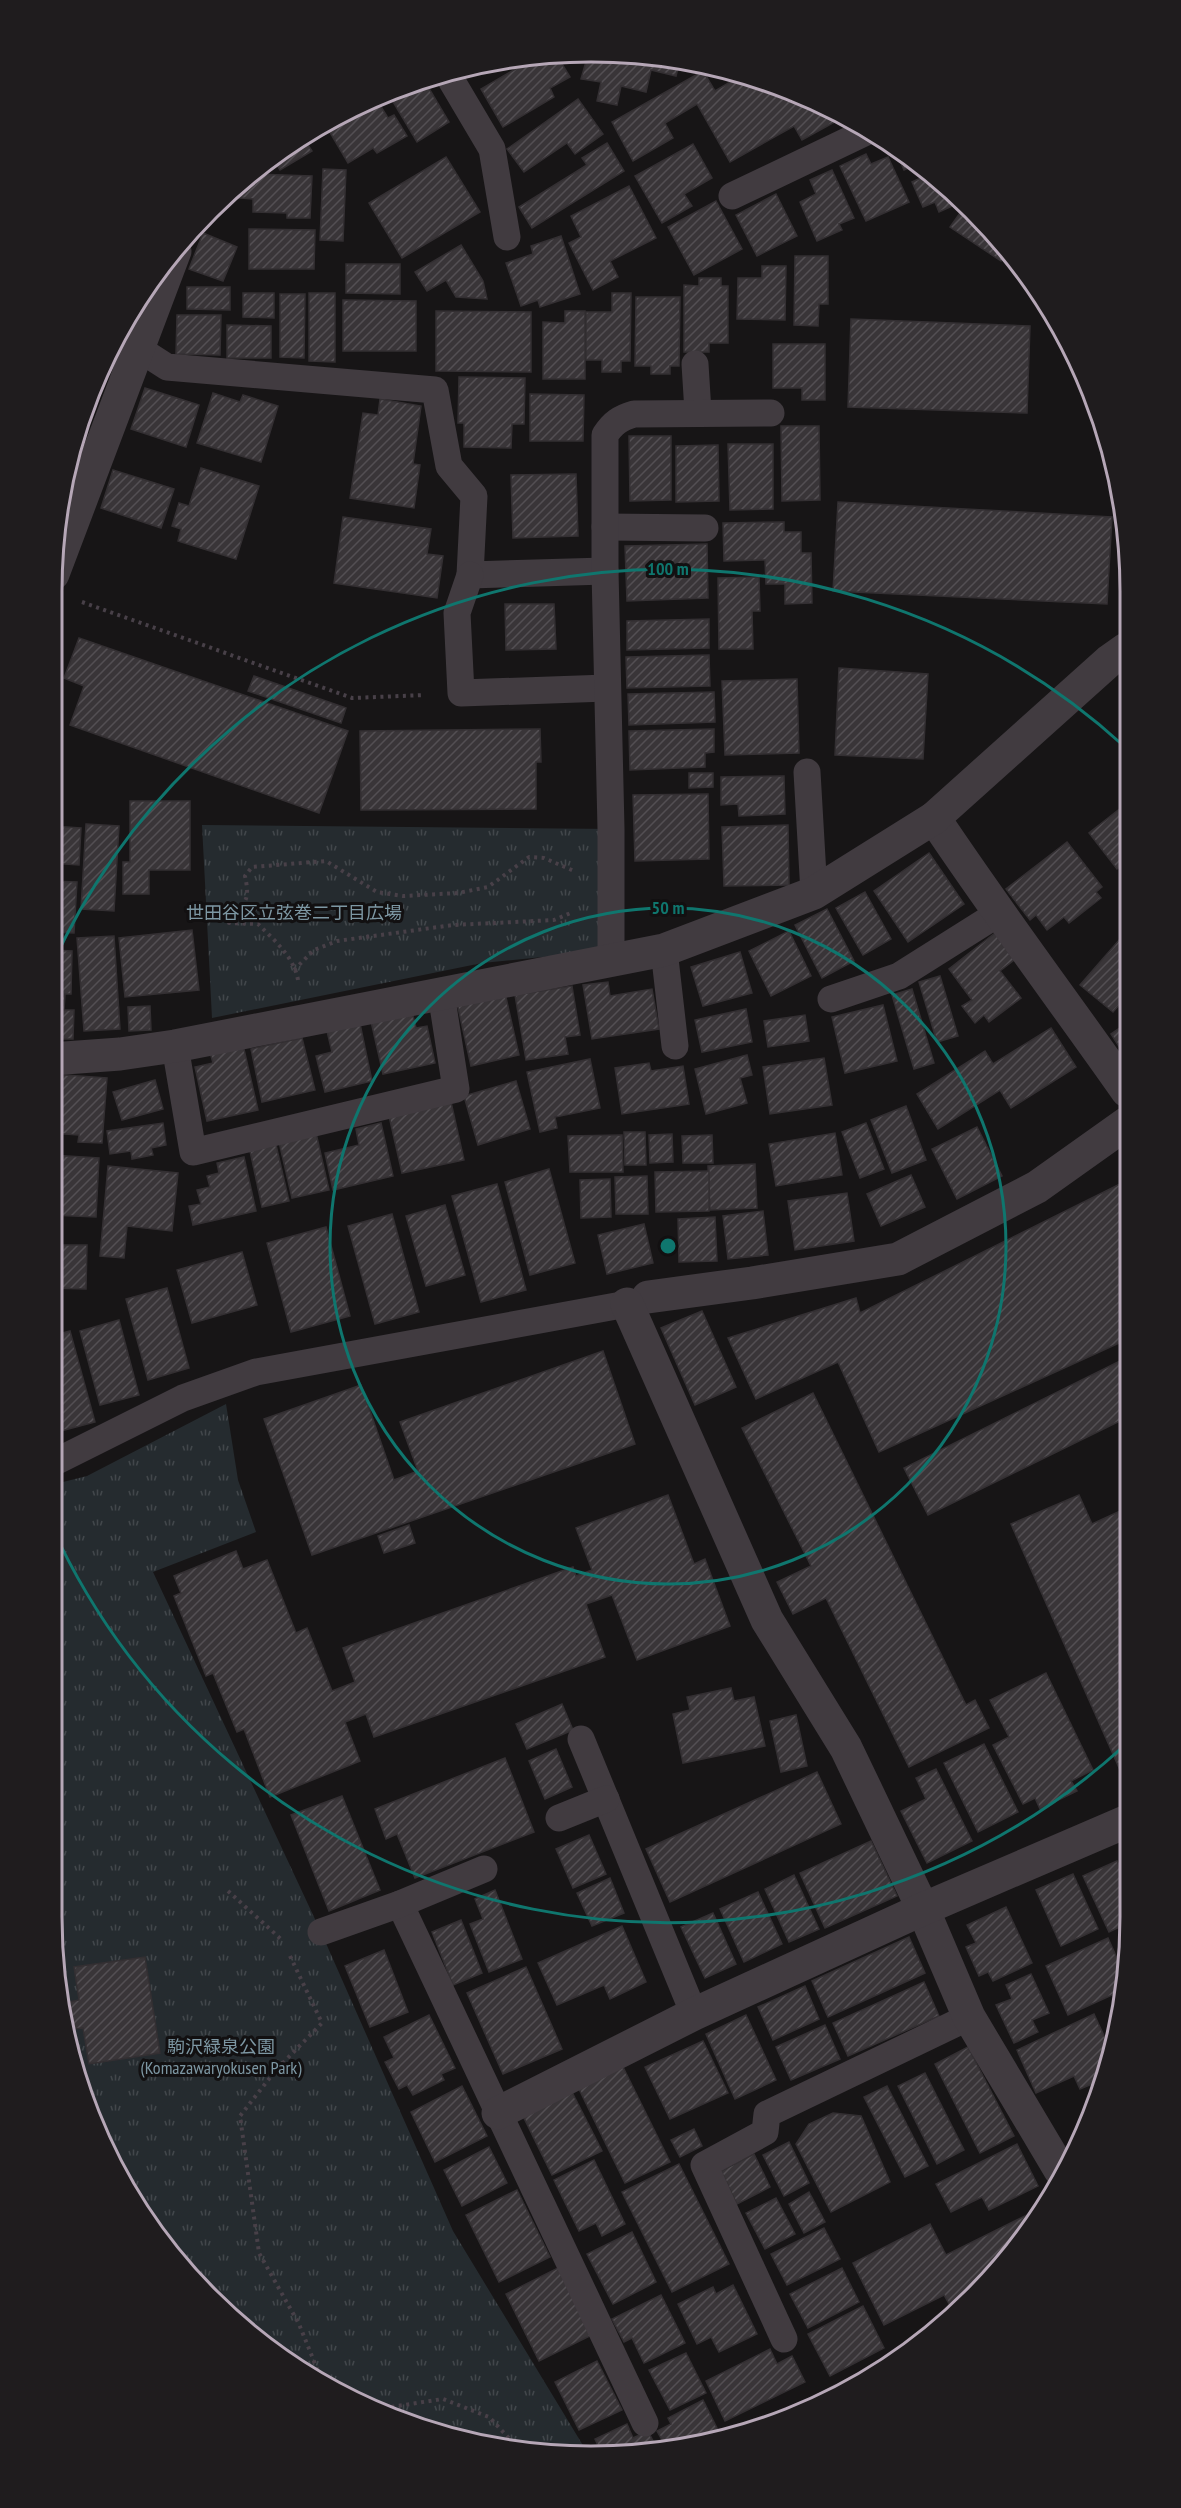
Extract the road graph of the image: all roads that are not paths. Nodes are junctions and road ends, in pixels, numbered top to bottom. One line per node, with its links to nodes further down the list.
1 (452, 81): 4 (lane)
2 (860, 135): 3 (lane)
3 (732, 196)
4 (507, 237)
5 (152, 296): 6 (street)
6 (128, 342): 12 (street); 14 (lane)
7 (695, 364): 8 (lane)
8 (698, 412): 9 (lane); 10 (lane)
9 (771, 413)
10 (605, 527): 11 (lane); 13 (lane)
11 (705, 528)
12 (65, 538)
13 (605, 571): 14 (lane); 16 (lane)
14 (470, 575): 16 (lane)
15 (1120, 653): 18 (street)
16 (607, 688): 22 (lane)
17 (807, 772): 19 (lane)
18 (934, 818): 19 (street); 20 (street)
19 (814, 893): 21 (street)
20 (999, 913): 24 (lane); 28 (street)
21 (664, 950): 22 (street); 26 (lane)
22 (611, 961): 23 (street)
23 (441, 993): 25 (street); 25 (lane)
24 (831, 999)
25 (175, 1046): 27 (street)
26 (675, 1046)
27 (62, 1058)
28 (1120, 1081)
29 (1120, 1128): 30 (street)
30 (638, 1300): 31 (lane); 38 (street)
31 (62, 1458)
32 (581, 1739): 33 (lane)
33 (606, 1799): 34 (lane); 40 (lane)
34 (559, 1818)
35 (1120, 1828): 38 (street)
36 (484, 1869): 37 (lane)
37 (400, 1904): 39 (lane); 42 (lane)
38 (924, 1909): 40 (street); 41 (street)
39 (321, 1932)
40 (694, 2014): 42 (street)
41 (969, 2017): 43 (street); 44 (lane)
42 (498, 2113): 45 (lane)
43 (1057, 2166)
44 (784, 2339)
45 (645, 2423)

